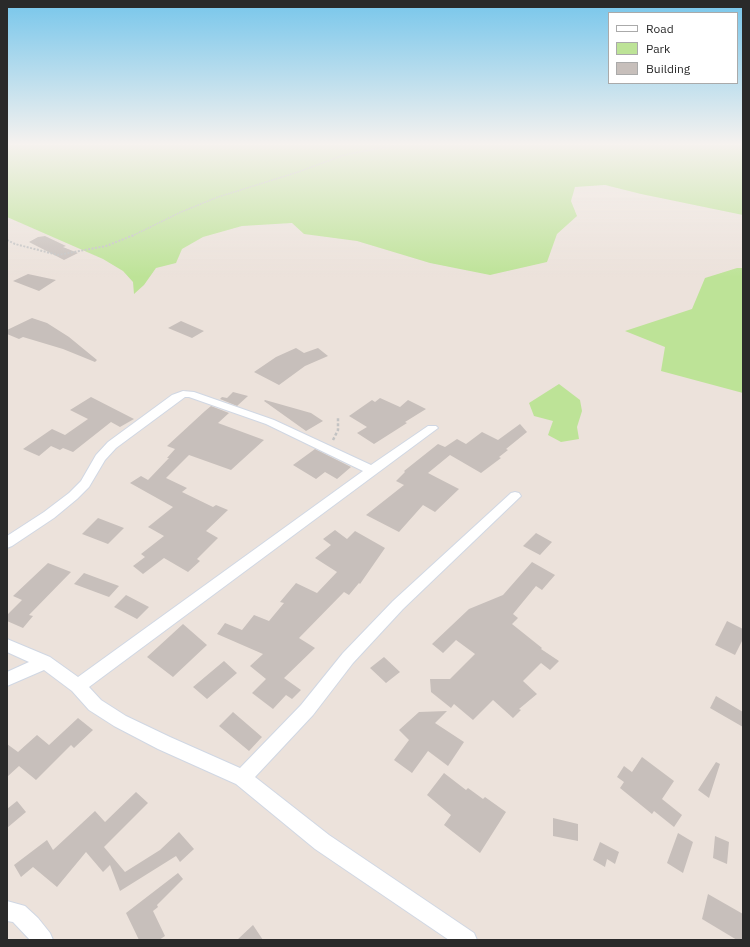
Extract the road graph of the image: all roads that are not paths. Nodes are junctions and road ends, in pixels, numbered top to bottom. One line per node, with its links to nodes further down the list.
1 (432, 428): 2 (street)
2 (372, 470): 4 (street); 8 (street)
3 (515, 496): 9 (street)
4 (7, 543)
5 (7, 645): 6 (street)
6 (45, 662): 7 (street); 8 (street)
7 (7, 679)
8 (78, 686): 9 (street)
9 (242, 778): 12 (street)
10 (7, 910): 11 (street)
11 (43, 940)
12 (467, 940)

